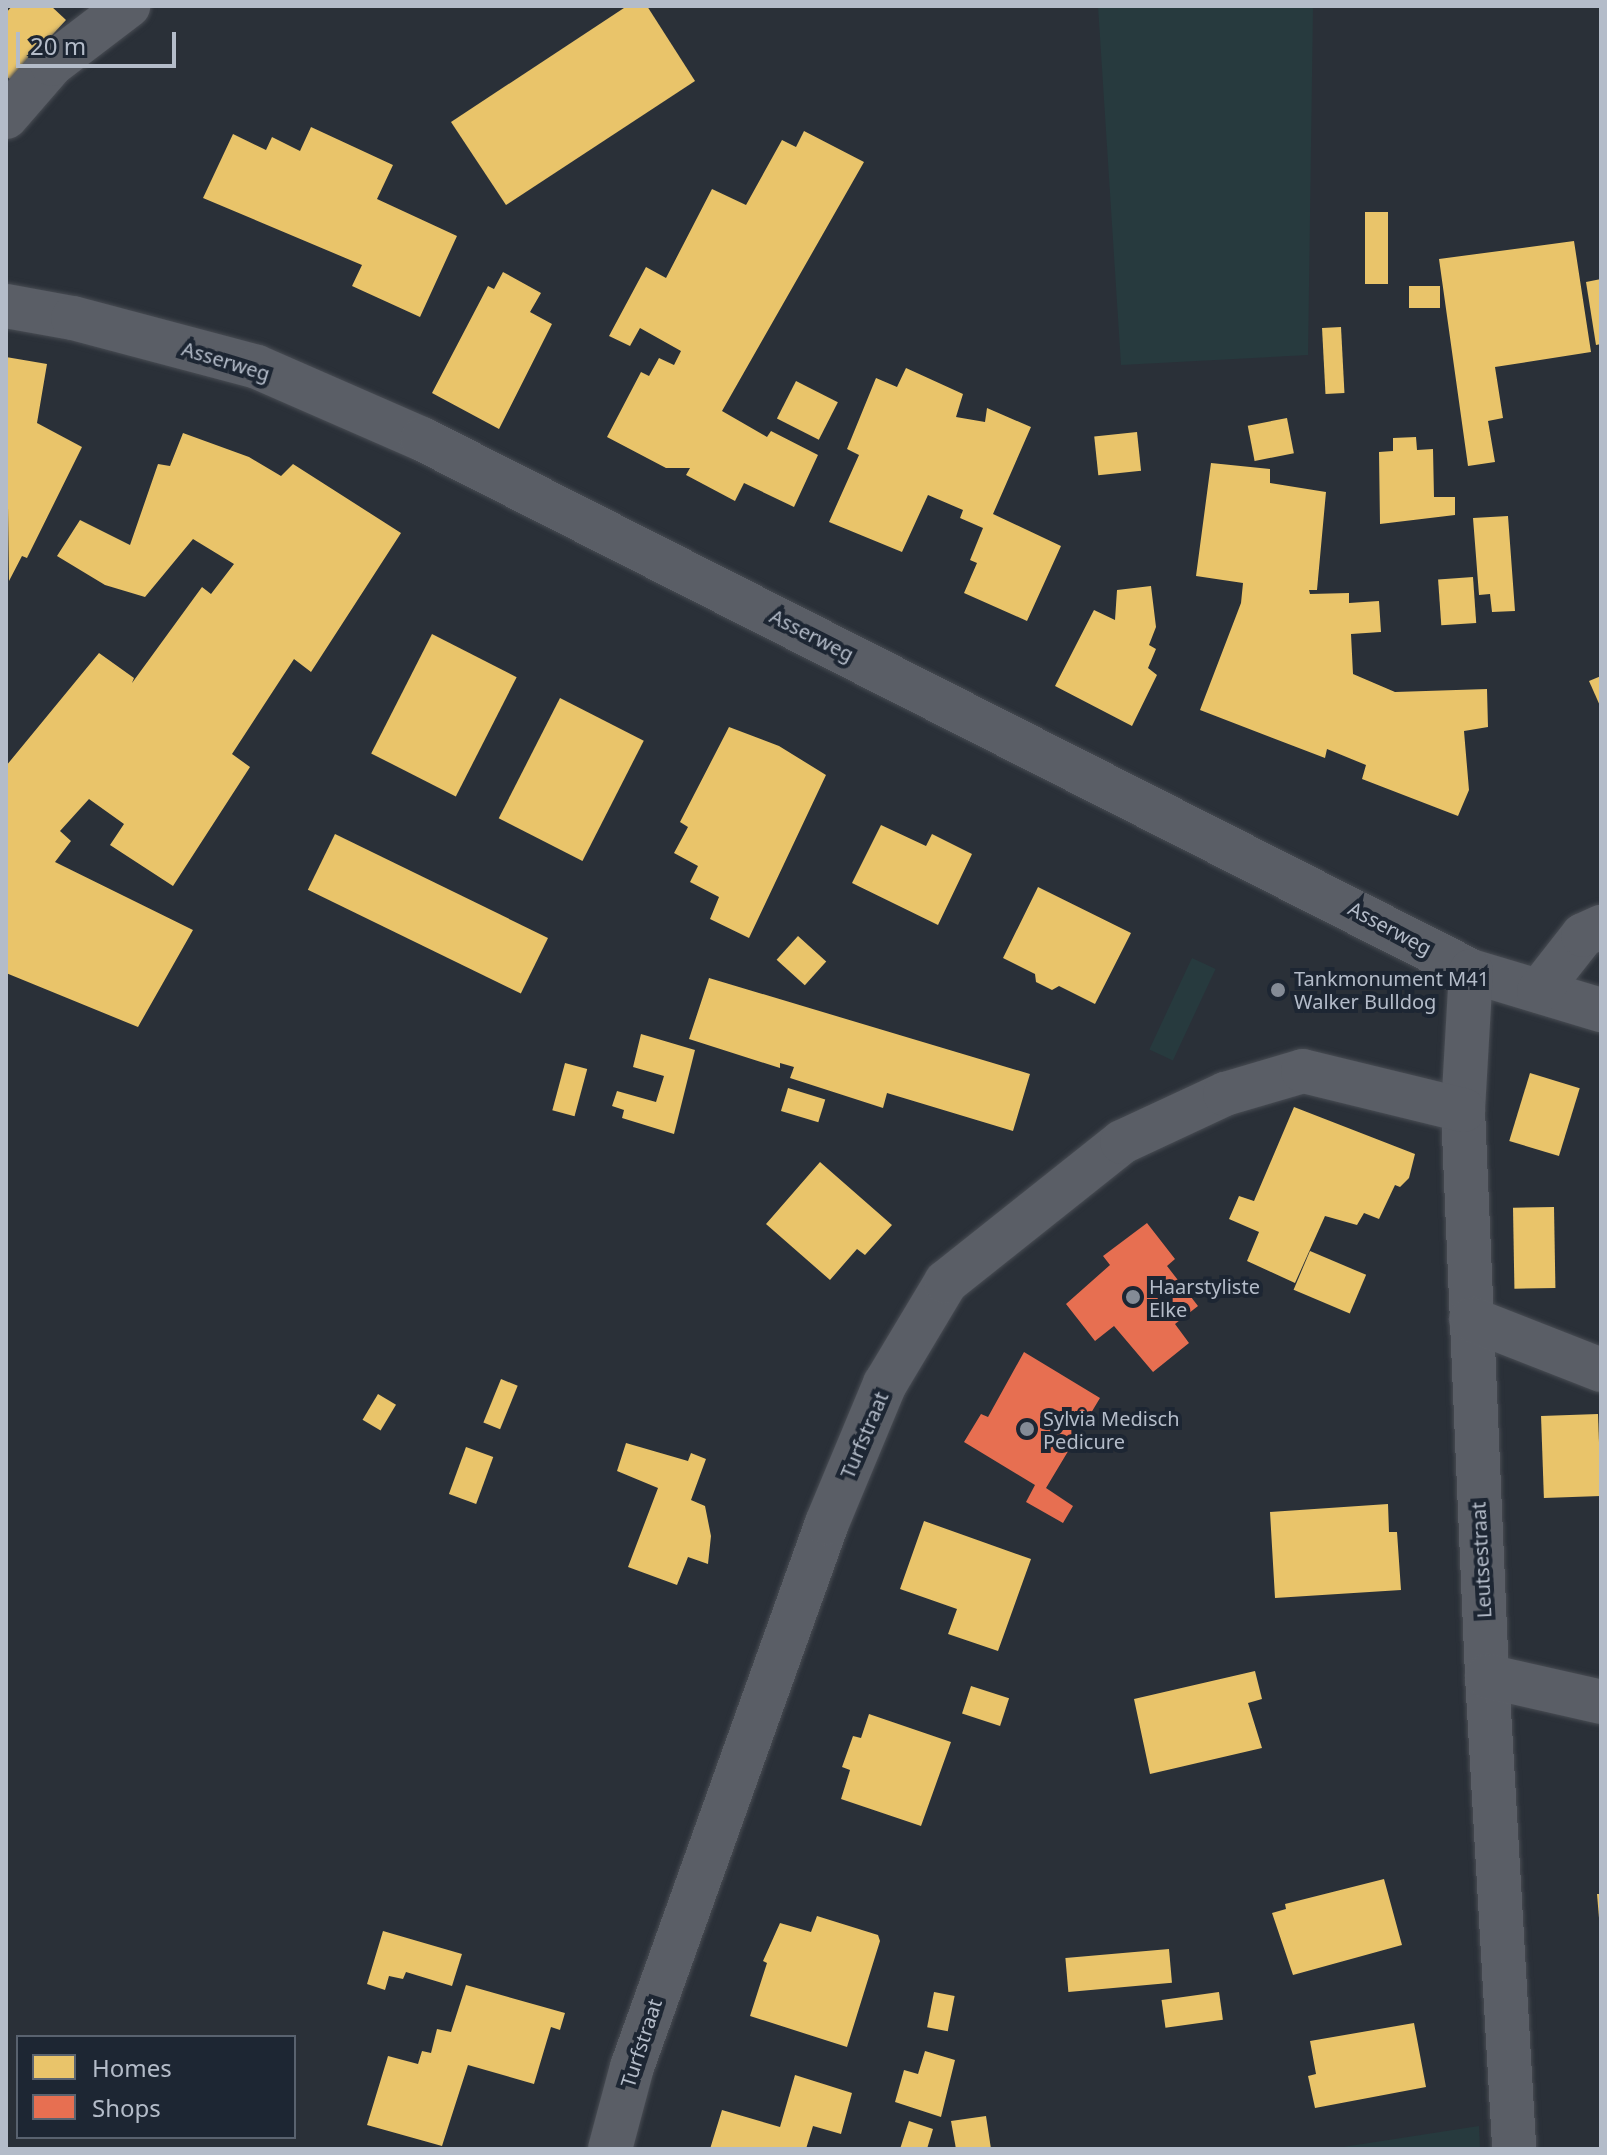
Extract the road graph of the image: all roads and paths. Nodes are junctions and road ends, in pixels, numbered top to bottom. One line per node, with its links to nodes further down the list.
1 (128, 6): 2 (street)
2 (6, 117)
3 (6, 306): 5 (street, Asserweg)
4 (1601, 927): 6 (street)
5 (1471, 971): 6 (street, Asserweg); 8 (street, Leutsestraat)
6 (1539, 991): 7 (street, Asserweg)
7 (1601, 1010)
8 (1463, 1110): 9 (street, Leutsestraat); 13 (street, Turfstraat)
9 (1471, 1319): 10 (street); 11 (street, Leutsestraat)
10 (1601, 1370)
11 (1487, 1676): 12 (street); 14 (street, Leutsestraat)
12 (1601, 1702)
13 (610, 2149)
14 (1514, 2149)

